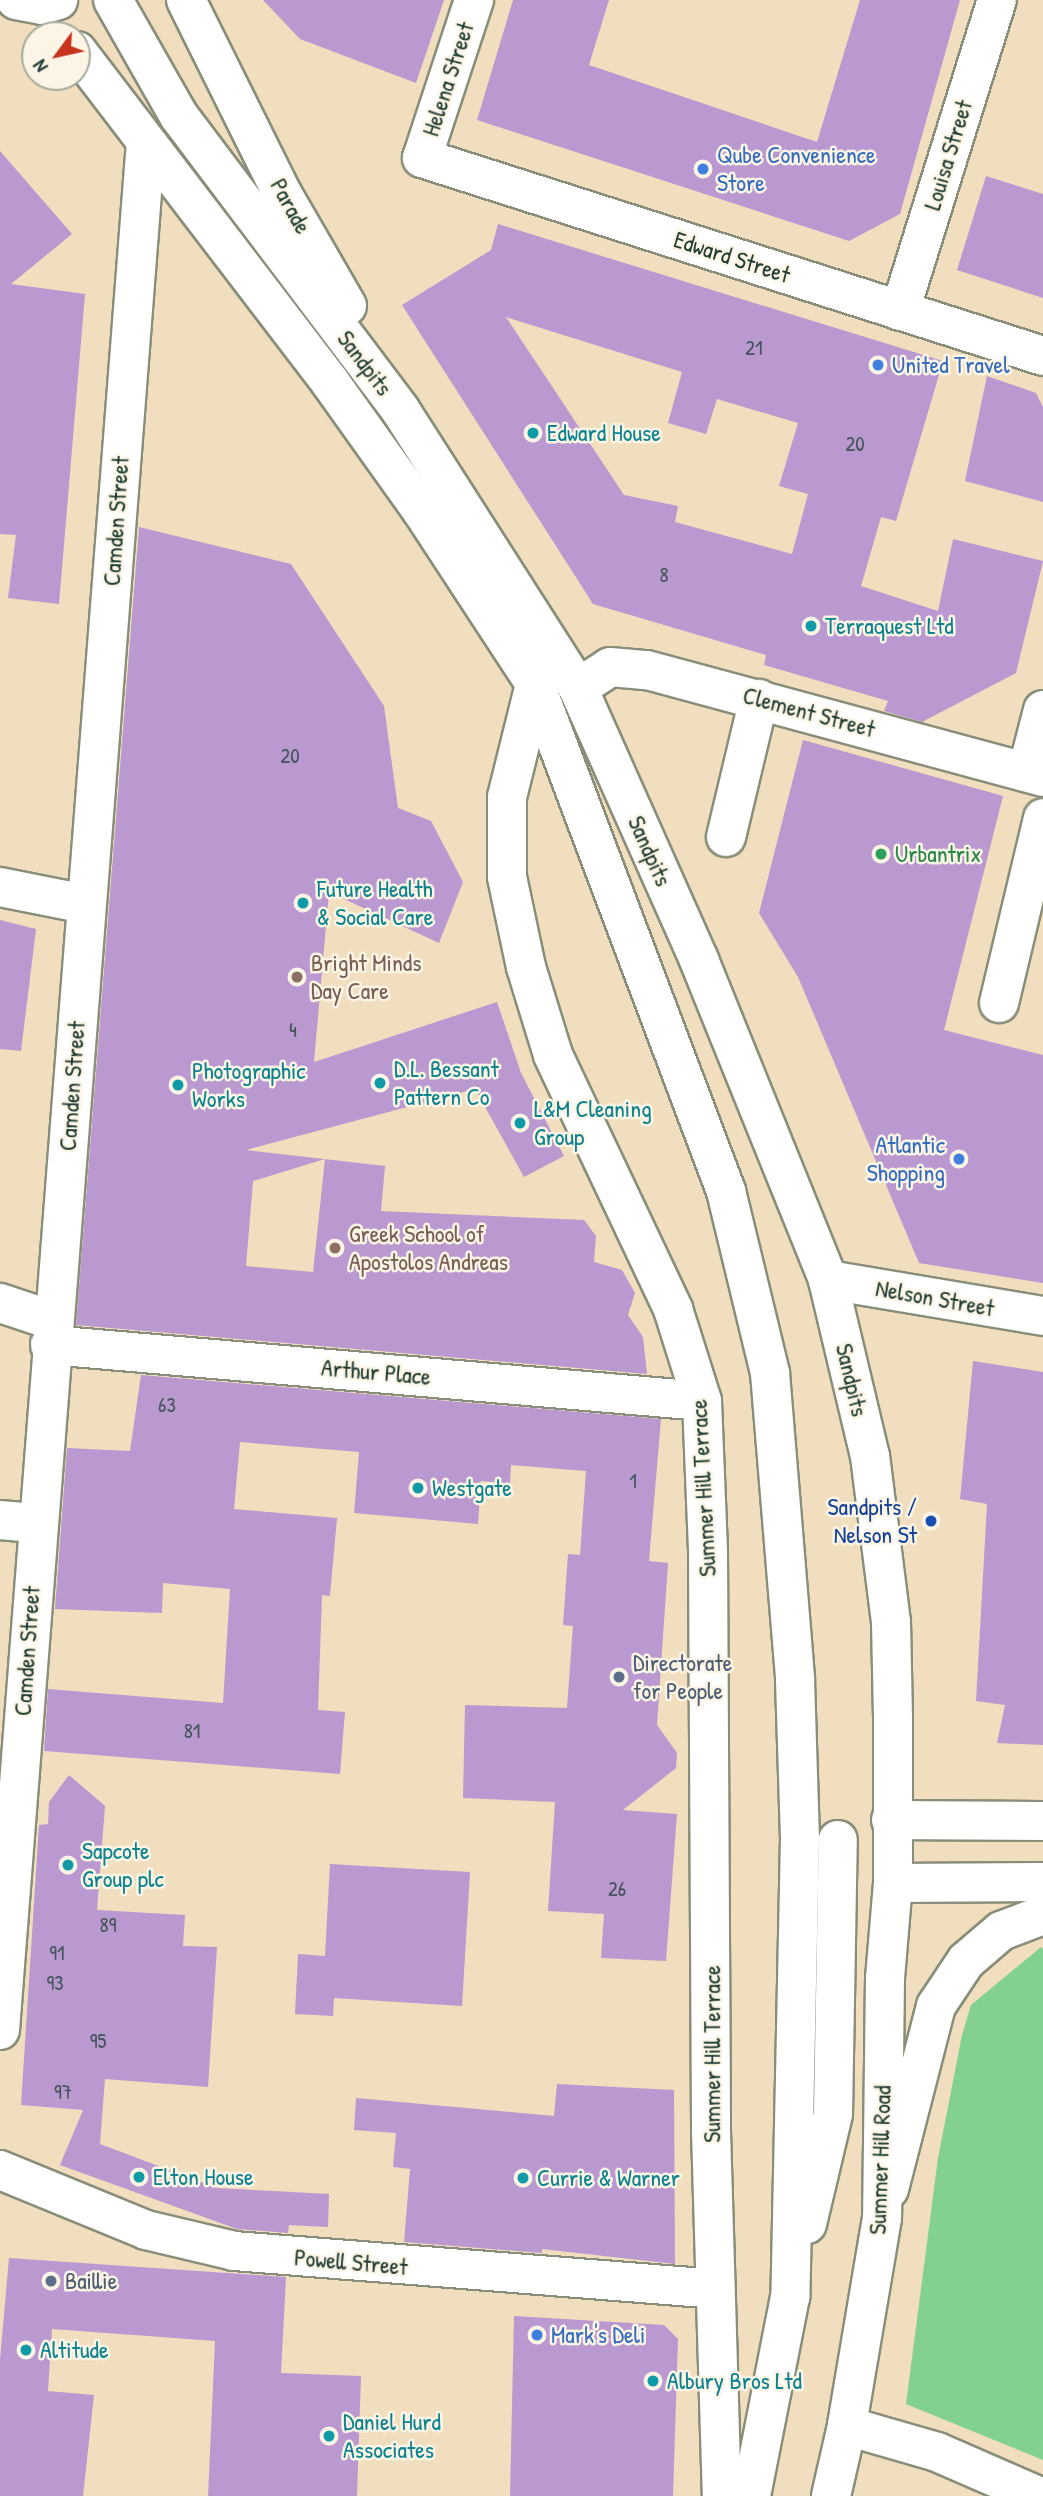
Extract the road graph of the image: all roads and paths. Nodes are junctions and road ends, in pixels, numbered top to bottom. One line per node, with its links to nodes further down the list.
1 (113, 0): 12 (street, Sandpits)
2 (186, 0): 12 (street, Parade)
3 (474, 0): 9 (street, Helena Street)
4 (996, 0): 10 (street, Louisa Street)
5 (39, 2): 6 (street)
6 (54, 21)
7 (91, 70): 8 (street, Sandpits)
8 (146, 143): 13 (street, Sandpits); 21 (street, Camden Street)
9 (422, 158): 10 (street, Edward Street)
10 (900, 311): 11 (street, Edward Street)
11 (1043, 356)
12 (401, 411): 14 (street, Sandpits)
13 (535, 684): 27 (street, Summer Hill Terrace); 31 (street, Sandpits)
14 (578, 688): 15 (street, Clement Street); 23 (street, Sandpits)
15 (759, 699): 17 (street, Clement Street); 19 (street)
16 (1043, 709): 17 (street)
17 (1035, 774)
18 (1043, 818): 22 (street)
19 (726, 837)
20 (0, 887): 21 (street)
21 (86, 904): 26 (street, Camden Street)
22 (999, 1003)
23 (828, 1280): 25 (street, Nelson Street); 29 (street, Sandpits)
24 (0, 1303): 26 (street, Arthur Place)
25 (1043, 1316)
26 (52, 1333): 27 (street, Arthur Place); 28 (street, Camden Street)
27 (702, 1401): 39 (street, Summer Hill Terrace)
28 (18, 1522): 36 (street, Camden Street)
29 (891, 1819): 30 (street); 32 (street); 34 (street, Summer Hill Road)
30 (1043, 1821)
31 (800, 1838): 32 (street); 40 (street)
32 (838, 1840): 34 (street); 40 (street)
33 (1043, 1882): 34 (street)
34 (892, 1883): 38 (street, Summer Hill Road)
35 (1043, 1915): 38 (street)
36 (0, 2030)
37 (0, 2171): 39 (street, Powell Street)
38 (882, 2218): 41 (street, Summer Hill Road)
39 (715, 2289): 42 (street)
40 (790, 2297): 43 (street)
41 (847, 2426): 44 (street, Summer Hill Road); 45 (street)
42 (722, 2496)
43 (751, 2496)
44 (831, 2496)
45 (1038, 2496)

